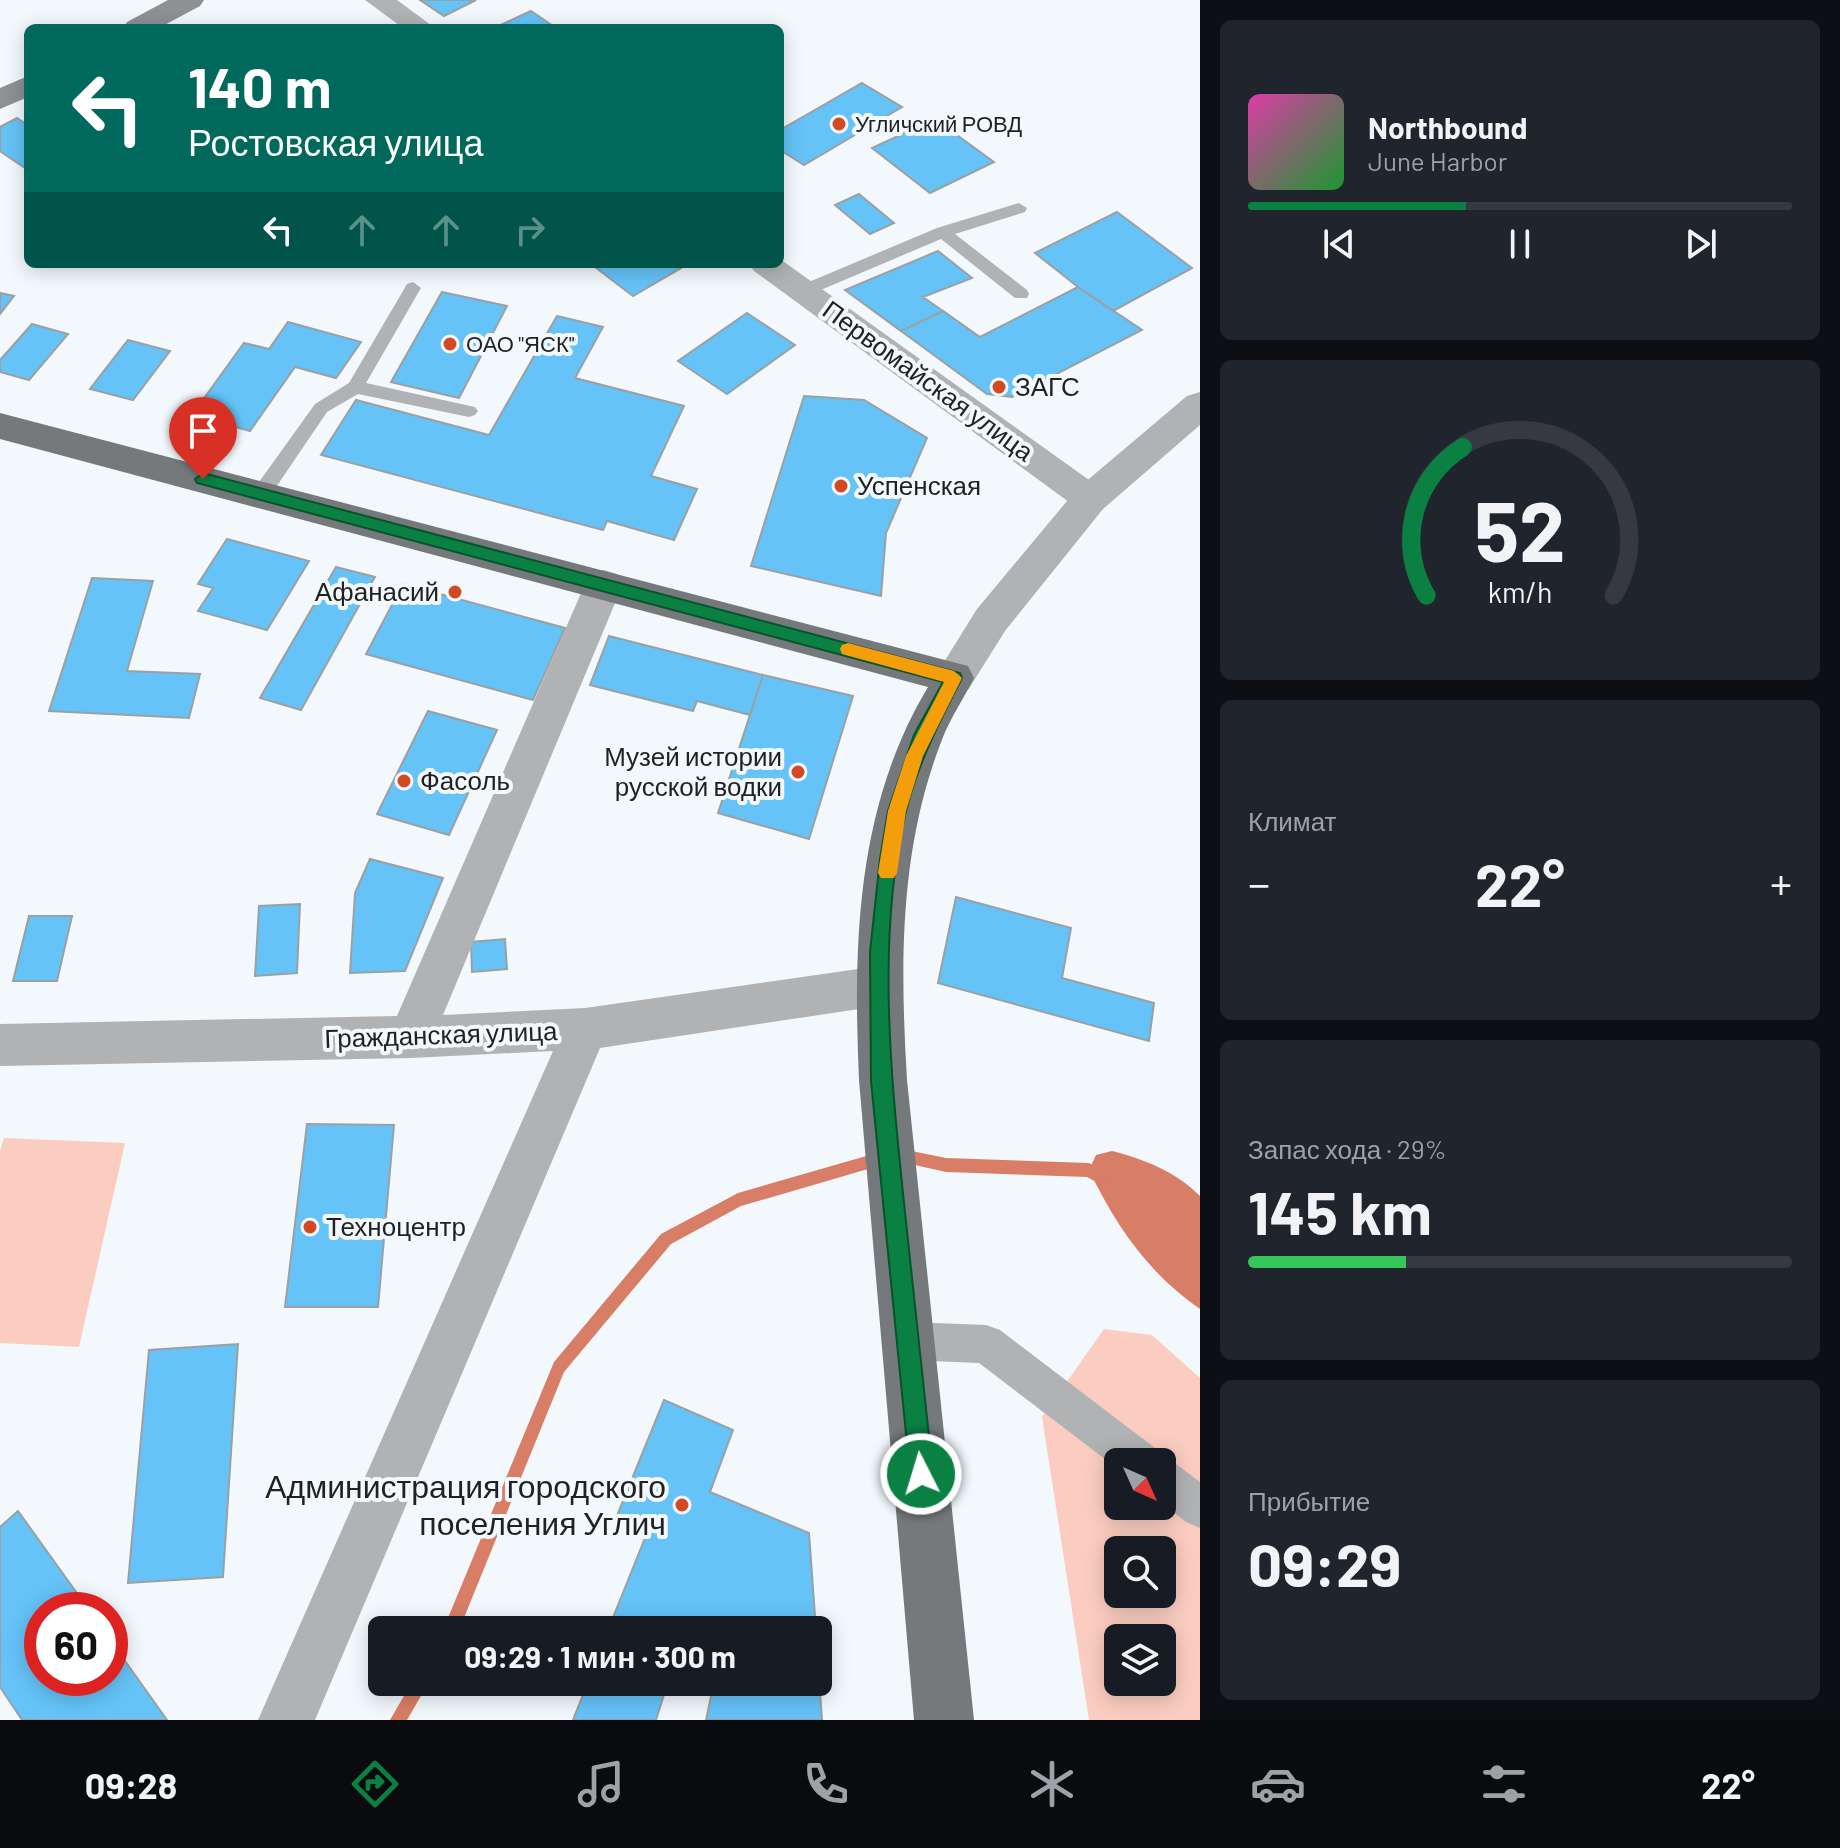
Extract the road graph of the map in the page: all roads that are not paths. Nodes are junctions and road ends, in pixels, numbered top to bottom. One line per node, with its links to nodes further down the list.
1 (190, 0): 3 (main road)
2 (379, 0): 4 (street)
3 (145, 24)
4 (415, 24)
5 (24, 87): 6 (main road)
6 (0, 100)
7 (1019, 208): 8 (lane)
8 (943, 232): 11 (lane); 12 (lane)
9 (771, 268): 11 (street, Первомайская улица)
10 (413, 288): 13 (lane)
11 (803, 291): 18 (street, Первомайская улица)
12 (1021, 294)
13 (355, 387): 15 (lane); 17 (lane)
14 (1200, 405): 18 (street)
15 (469, 411)
16 (0, 426): 17 (main road)
17 (261, 494): 19 (main road)
18 (1090, 499): 20 (street)
19 (604, 584): 20 (main road); 23 (street)
20 (954, 678): 21 (main road)
21 (879, 986): 22 (street, Гражданская улица); 25 (main road)
22 (585, 1029): 23 (street, Гражданская улица); 29 (street)
23 (411, 1037): 24 (street, Гражданская улица)
24 (0, 1045)
25 (909, 1341): 26 (street); 30 (main road)
26 (1123, 1448)
27 (1176, 1489): 28 (street)
28 (1200, 1508)
29 (286, 1720)
30 (944, 1720)

